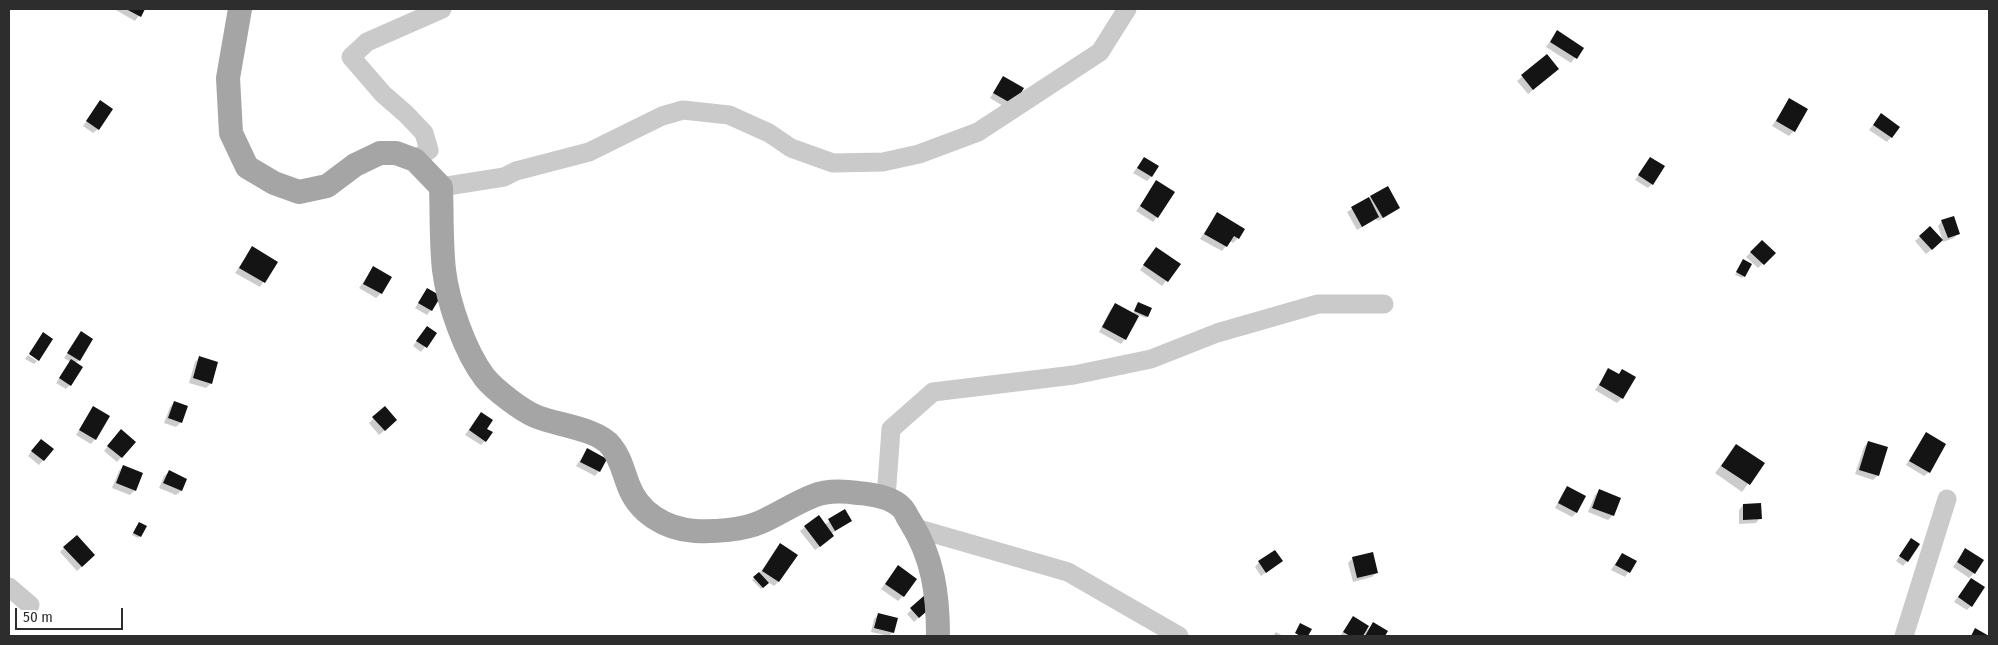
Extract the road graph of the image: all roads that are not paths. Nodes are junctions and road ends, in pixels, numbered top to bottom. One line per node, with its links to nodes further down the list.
1 (240, 9): 4 (main road)
2 (442, 9): 4 (street)
3 (1127, 9): 5 (street)
4 (415, 160): 5 (main road)
5 (441, 187): 7 (main road)
6 (1384, 304): 7 (street)
7 (886, 498): 9 (main road)
8 (1947, 500): 14 (street)
9 (915, 528): 12 (main road); 13 (street)
10 (9, 587): 11 (street)
11 (30, 605)
12 (938, 636)
13 (1179, 636)
14 (1904, 636)

